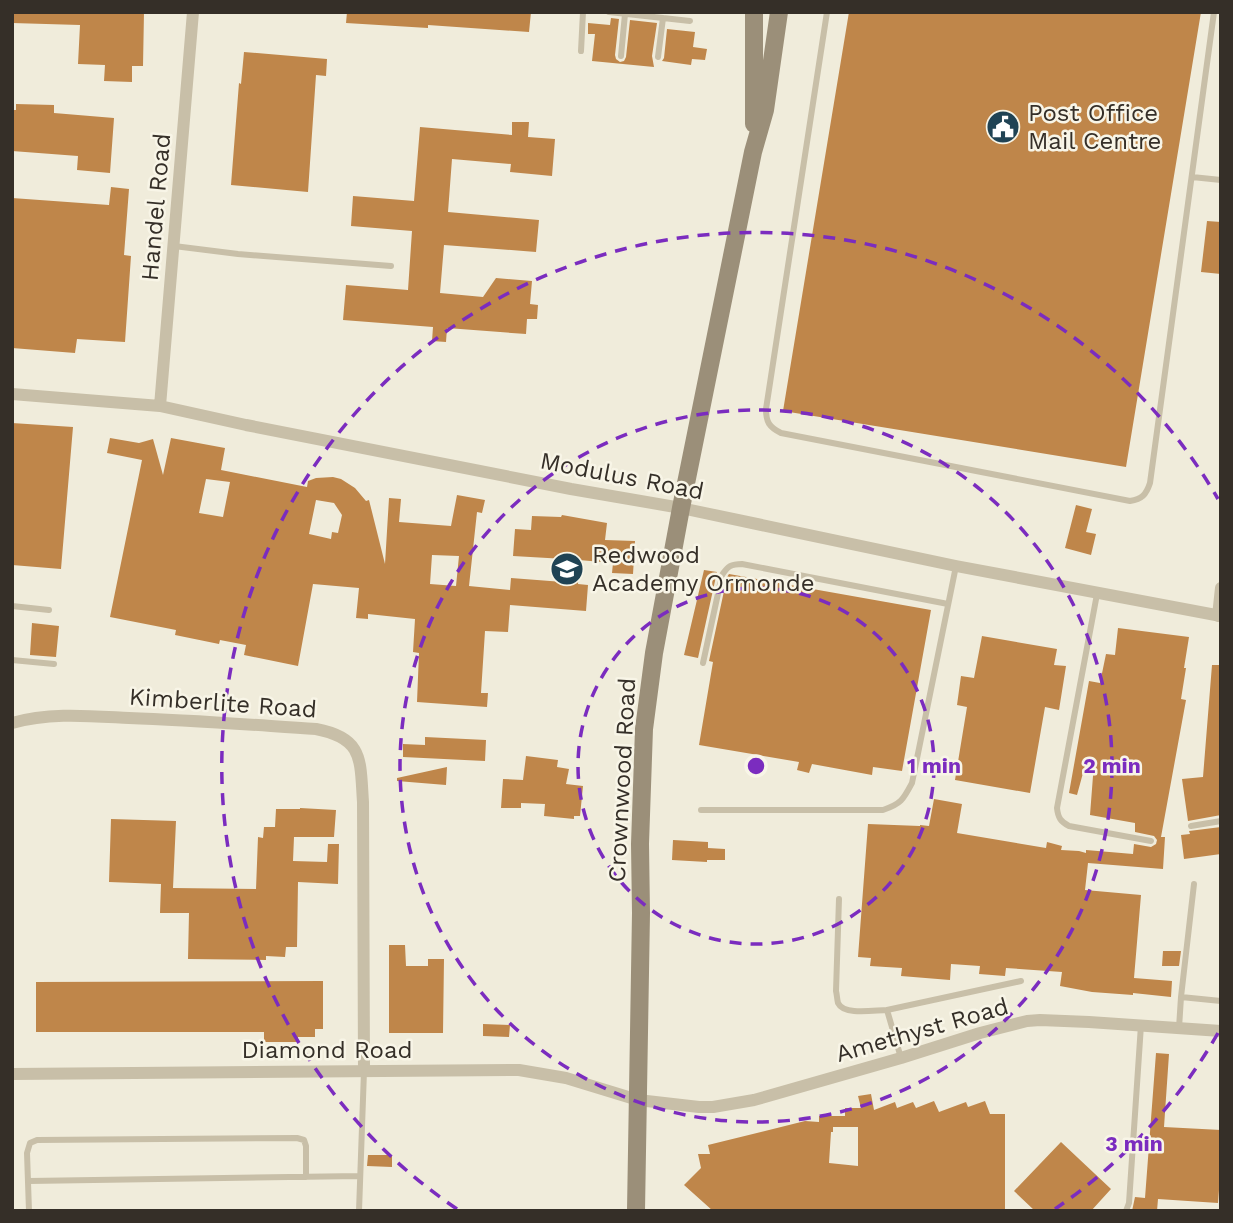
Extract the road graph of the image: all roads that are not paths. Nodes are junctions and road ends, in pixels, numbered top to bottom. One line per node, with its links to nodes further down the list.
1 (193, 12): 17 (street, Handel Road)
2 (583, 12): 11 (lane)
3 (609, 12): 8 (lane)
4 (754, 12): 14 (main road, Crownwood Road)
5 (779, 12): 14 (main road, Crownwood Road)
6 (828, 12): 15 (lane)
7 (1214, 12): 15 (lane)
8 (625, 14): 9 (lane); 12 (lane)
9 (663, 18): 10 (lane); 13 (lane)
10 (690, 21)
11 (581, 51)
12 (621, 56)
13 (658, 57)
14 (753, 152): 21 (main road, Crownwood Road)
15 (1192, 177): 16 (lane)
16 (1221, 180)
17 (174, 246): 18 (lane); 20 (street, Handel Road)
18 (391, 265)
19 (12, 394): 20 (street, Modulus Road)
20 (160, 406): 21 (street, Modulus Road)
21 (681, 508): 22 (street, Modulus Road); 49 (main road, Crownwood Road)
22 (956, 566): 24 (street, Modulus Road); 25 (lane)
23 (1221, 588): 28 (street)
24 (1097, 594): 28 (street, Modulus Road); 36 (lane)
25 (948, 604): 30 (lane); 33 (lane)
26 (12, 606): 27 (lane)
27 (49, 610)
28 (1220, 616)
29 (12, 660): 31 (lane)
30 (703, 663)
31 (54, 664)
32 (12, 723): 47 (street, Kimberlite Road)
33 (701, 810)
34 (1221, 821): 35 (lane)
35 (1191, 826)
36 (1151, 841)
37 (1194, 884): 40 (lane)
38 (839, 899): 42 (lane)
39 (1021, 981): 42 (lane)
40 (1181, 997): 41 (lane); 44 (lane)
41 (1221, 1000)
42 (887, 1010): 46 (lane)
43 (1141, 1025): 44 (street, Amethyst Road); 46 (street, Amethyst Road); 56 (lane)
44 (1179, 1028): 45 (street, Amethyst Road)
45 (1221, 1031)
46 (901, 1058): 49 (street, Amethyst Road)
47 (364, 1070): 48 (street, Diamond Road); 49 (street, Diamond Road); 50 (lane)
48 (12, 1074)
49 (638, 1100): 55 (main road, Crownwood Road)
50 (360, 1176): 51 (lane); 54 (lane)
51 (306, 1177): 52 (lane); 52 (lane)
52 (29, 1181): 53 (lane)
53 (29, 1211)
54 (359, 1211)
55 (636, 1211)
56 (1126, 1211)

